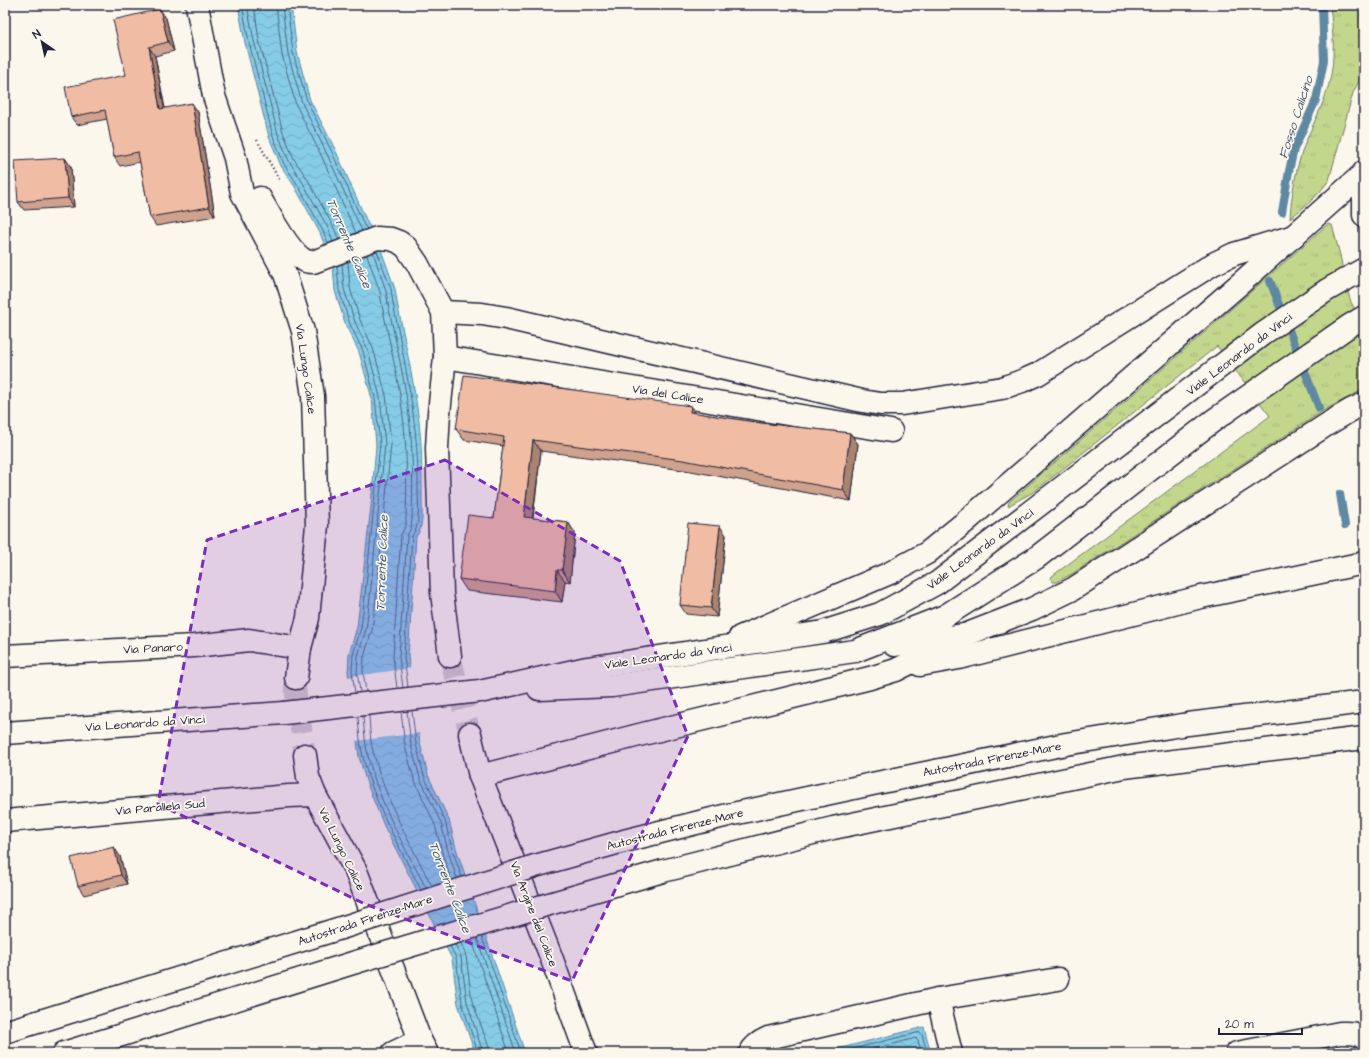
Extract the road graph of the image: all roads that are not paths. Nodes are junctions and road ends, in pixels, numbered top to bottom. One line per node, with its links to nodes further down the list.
1 (197, 5): 2 (main road, Via Lungo Calice)
2 (235, 158): 7 (main road); 14 (main road, Via Lungo Calice)
3 (1364, 172): 4 (main road); 5 (main road)
4 (1364, 215)
5 (1294, 236): 7 (main road); 15 (main road)
6 (1364, 269): 15 (main road, Viale Leonardo da Vinci)
7 (442, 312): 9 (main road)
8 (1364, 316): 16 (main road, Viale Leonardo da Vinci)
9 (445, 357): 11 (main road, Via del Calice); 18 (main road)
10 (1364, 404): 13 (main road)
11 (891, 432)
12 (1364, 563): 19 (main road)
13 (965, 635): 16 (main road); 19 (main road)
14 (300, 648): 17 (main road, Via Panaro); 20 (main road, Via Lungo Calice)
15 (707, 650): 21 (main road, Viale Leonardo da Vinci)
16 (855, 650): 21 (main road, Viale Leonardo da Vinci)
17 (5, 656)
18 (450, 656)
19 (896, 670): 28 (main road)
20 (296, 678)
21 (482, 691): 23 (main road, Viale Leonardo da Vinci, bridge)
22 (1364, 702): 33 (main road, Autostrada Firenze-Mare, bridge)
23 (284, 713): 24 (main road, Via Leonardo da Vinci)
24 (5, 733)
25 (470, 734): 28 (main road, Via Argine del Calice)
26 (1364, 738): 36 (main road, bridge)
27 (304, 755): 29 (main road, Via Lungo Calice)
28 (480, 776): 38 (main road, Via Argine del Calice)
29 (315, 795): 30 (main road, Via Parallela Sud); 35 (main road, Via Lungo Calice)
30 (5, 821)
31 (1058, 979): 32 (main road)
32 (938, 1000): 39 (main road); 40 (main road)
33 (5, 1032)
34 (1364, 1038): 41 (main road)
35 (423, 1047): 37 (main road)
36 (64, 1053)
37 (393, 1053)
38 (586, 1053)
39 (750, 1053)
40 (951, 1053)
41 (1237, 1053)

